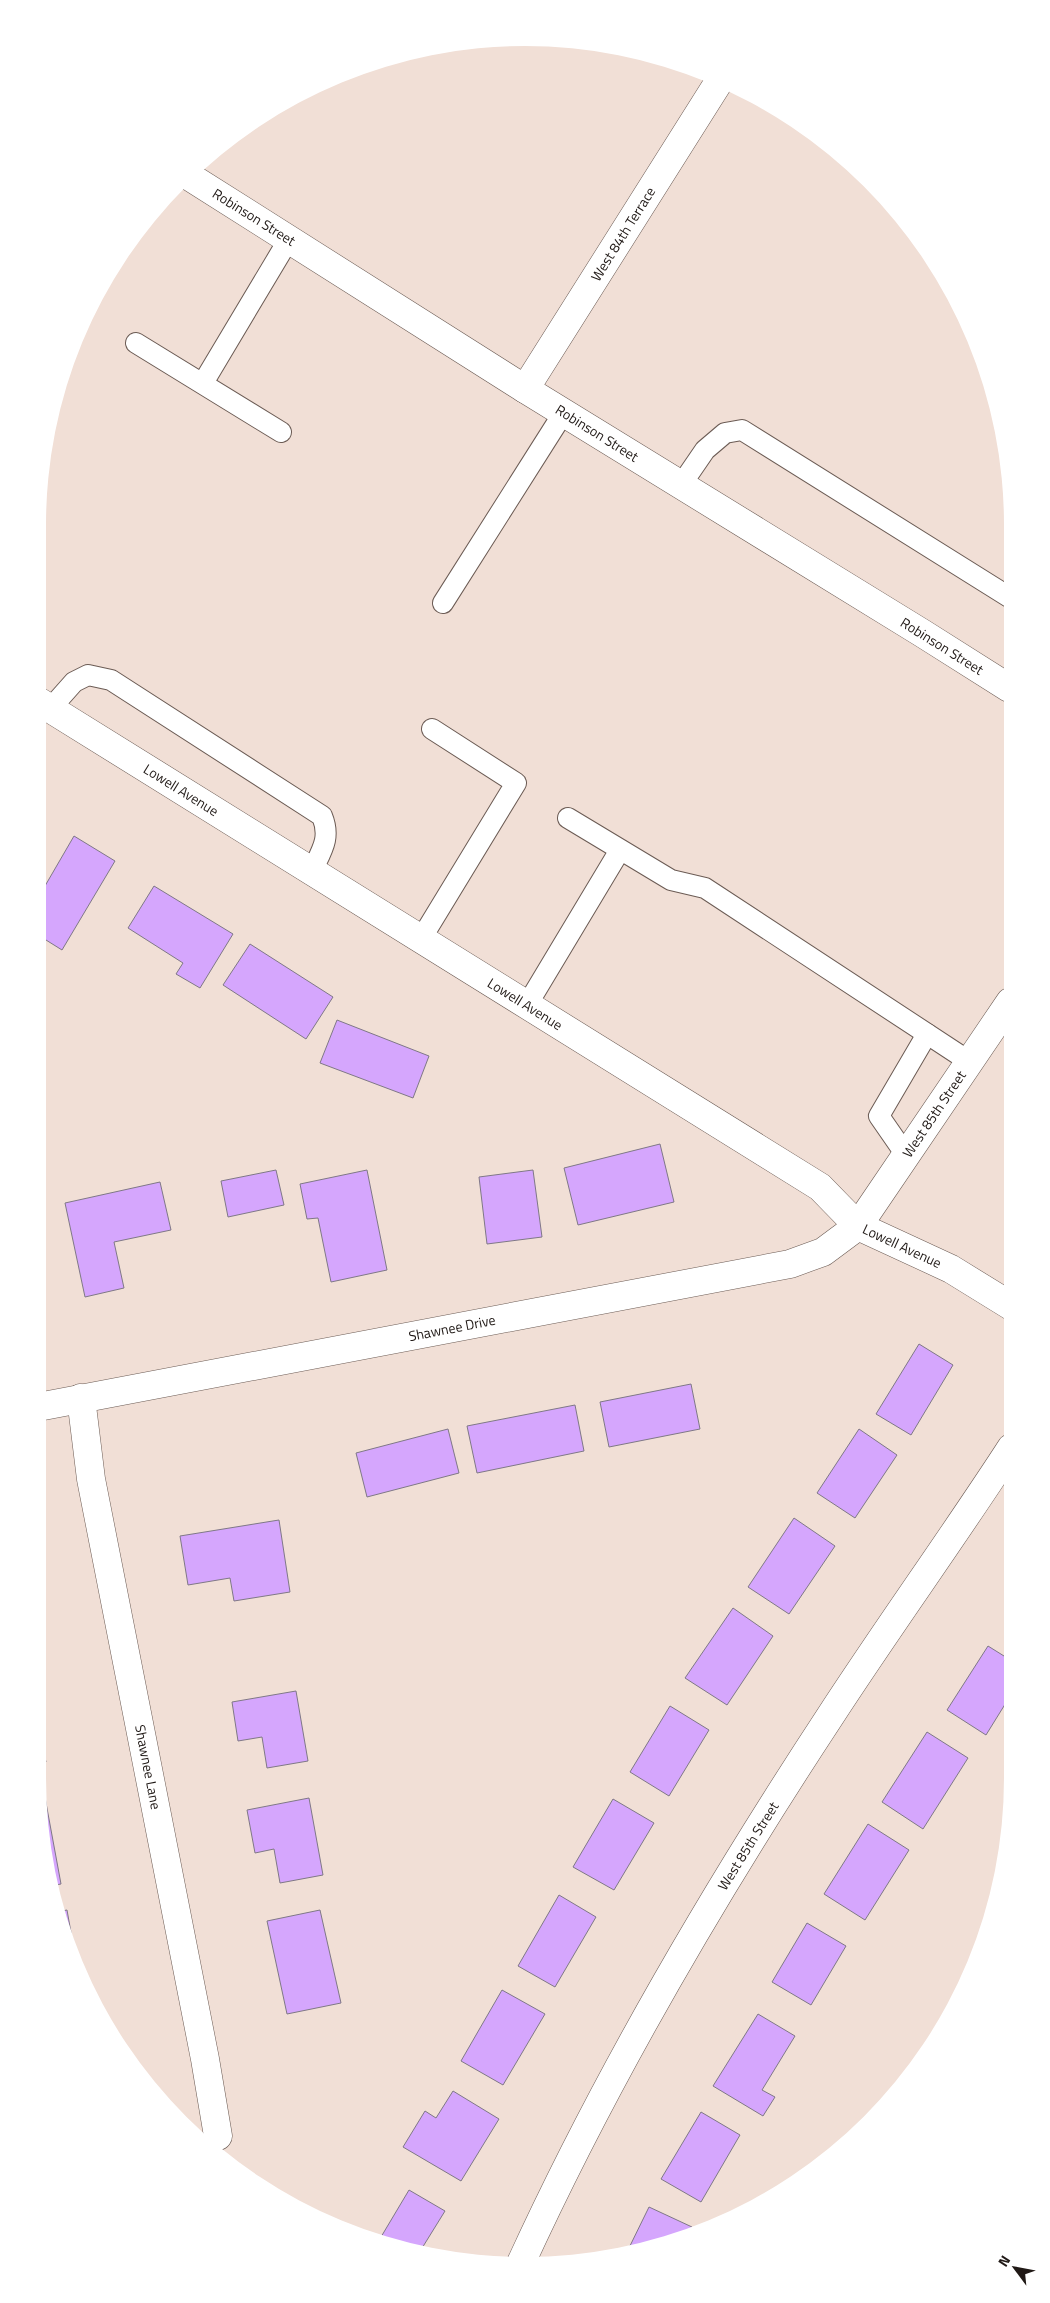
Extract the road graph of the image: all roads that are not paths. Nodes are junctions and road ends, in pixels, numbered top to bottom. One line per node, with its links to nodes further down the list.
1 (716, 87): 6 (street, West 84th Terrace)
2 (194, 179): 3 (street, Robinson Street)
3 (289, 239): 5 (lane); 6 (street, Robinson Street)
4 (136, 343): 5 (lane)
5 (203, 383): 8 (lane)
6 (525, 389): 7 (street, Robinson Street)
7 (564, 412): 9 (street, Robinson Street); 11 (lane)
8 (281, 432)
9 (681, 484): 10 (lane); 12 (street, Robinson Street)
10 (1004, 593)
11 (443, 603)
12 (1004, 685)
13 (46, 703): 18 (lane)
14 (46, 706): 18 (street, Lowell Avenue)
15 (432, 729): 19 (lane)
16 (568, 818): 17 (lane)
17 (620, 850): 20 (lane); 22 (lane)
18 (312, 871): 19 (street, Lowell Avenue)
19 (421, 939): 20 (street, Lowell Avenue)
20 (527, 1005): 25 (street, Lowell Avenue)
21 (1004, 1011): 23 (street, West 85th Street)
22 (927, 1034): 23 (lane); 24 (lane)
23 (970, 1062): 24 (street, West 85th Street)
24 (906, 1155): 25 (street, West 85th Street)
25 (858, 1226): 26 (street, Lowell Avenue); 27 (street, Shawnee Drive)
26 (1004, 1302)
27 (81, 1398): 28 (street, Shawnee Drive); 30 (street, Shawnee Lane)
28 (46, 1405)
29 (1004, 1460): 31 (street, West 85th Street)
30 (218, 2136)
31 (524, 2257)

